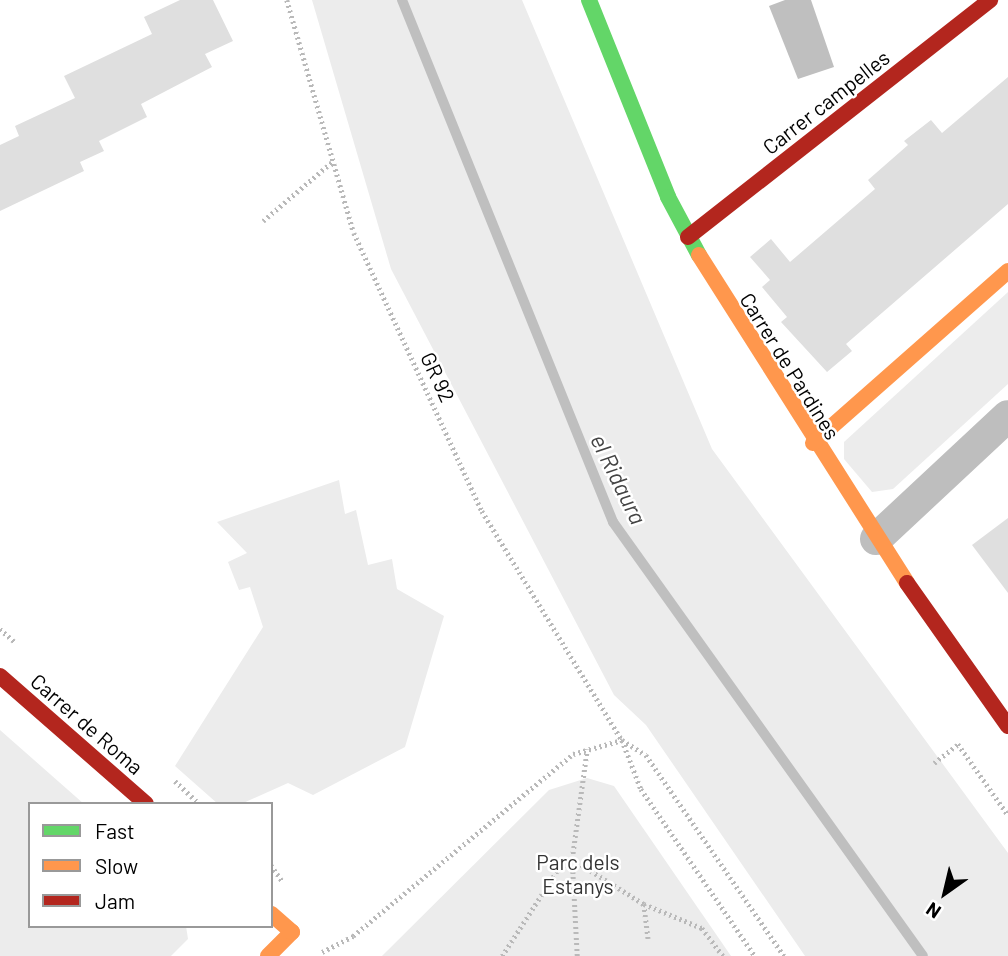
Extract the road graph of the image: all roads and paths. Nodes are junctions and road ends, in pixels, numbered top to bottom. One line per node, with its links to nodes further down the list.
1 (287, 0): 4 (path, GR 92)
2 (589, 0): 6 (street, Carrer de Pardines)
3 (990, 0): 6 (street, Carrer campelles)
4 (333, 161): 5 (path); 13 (path, GR 92)
5 (263, 221)
6 (688, 237): 9 (street, Carrer de Pardines)
7 (1008, 271): 9 (street)
8 (1008, 416): 10 (street)
9 (814, 443): 10 (street, Carrer de Pardines)
10 (876, 539): 12 (street, Carrer de Pardines)
11 (0, 676): 16 (street, Carrer de Roma)
12 (1008, 726)
13 (622, 740): 14 (path); 27 (path); 28 (path)
14 (587, 749): 18 (path); 21 (path)
15 (934, 763): 17 (path)
16 (144, 802)
17 (1008, 815)
18 (572, 859): 19 (path); 24 (path); 25 (path)
19 (644, 904): 22 (path); 26 (path)
20 (273, 916): 21 (street)
21 (292, 932): 23 (street)
22 (648, 939)
23 (268, 956)
24 (502, 956)
25 (577, 956)
26 (723, 956)
27 (755, 956)
28 (784, 956)

